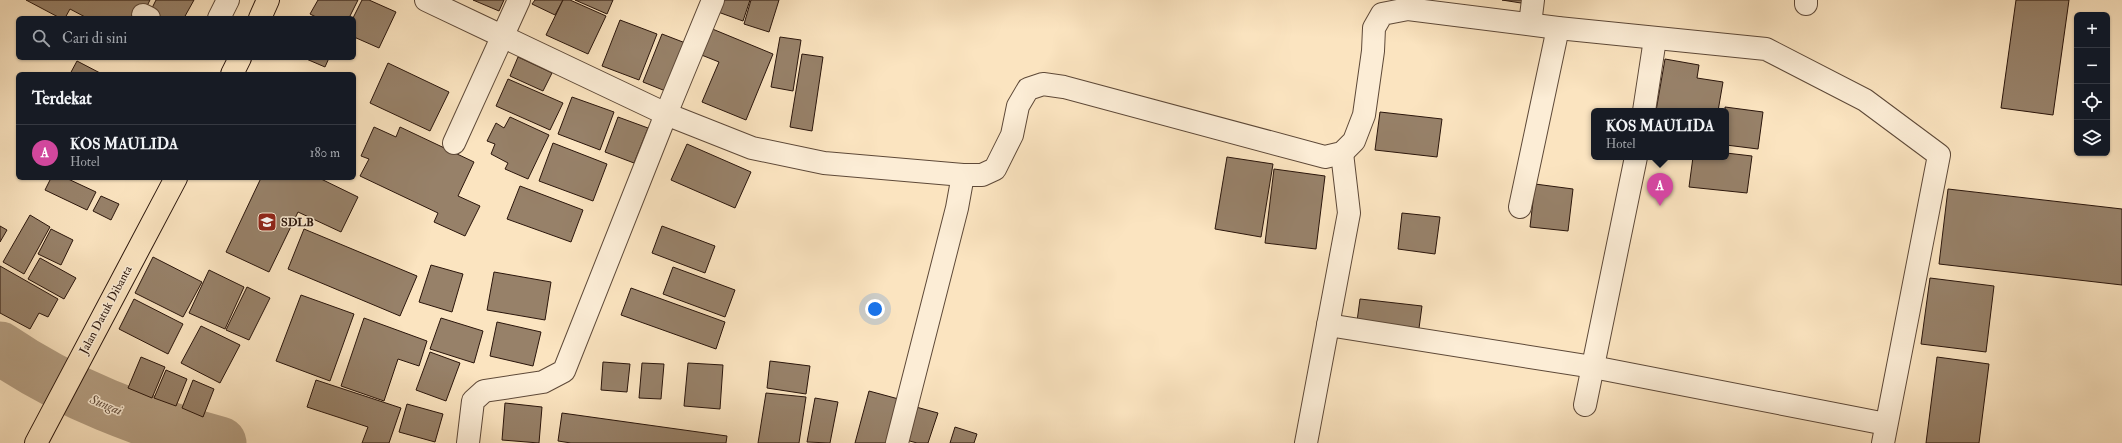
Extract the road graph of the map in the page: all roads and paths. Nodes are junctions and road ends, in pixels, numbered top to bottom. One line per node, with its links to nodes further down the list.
1 (228, 0): 7 (street)
2 (268, 0): 8 (main road)
3 (426, 0): 11 (street)
4 (519, 0): 11 (street)
5 (713, 0): 14 (street)
6 (1533, 0): 9 (street)
7 (219, 16)
8 (261, 16)
9 (1530, 24): 10 (street); 16 (street)
10 (1558, 28): 12 (street); 20 (street)
11 (502, 36): 14 (street); 15 (street)
12 (1655, 39): 13 (street); 24 (street)
13 (1644, 108)
14 (666, 114): 18 (street); 26 (street)
15 (454, 143)
16 (1342, 153): 18 (street); 21 (street)
17 (1635, 160): 22 (street)
18 (963, 175): 27 (street)
19 (175, 180): 25 (main road, Jalan Datuk Dibanta)
20 (1520, 207)
21 (1328, 325): 22 (street); 28 (street)
22 (1593, 367): 23 (street); 24 (street)
23 (1585, 405)
24 (1885, 434)
25 (36, 443)
26 (468, 443)
27 (897, 443)
28 (1306, 443)

